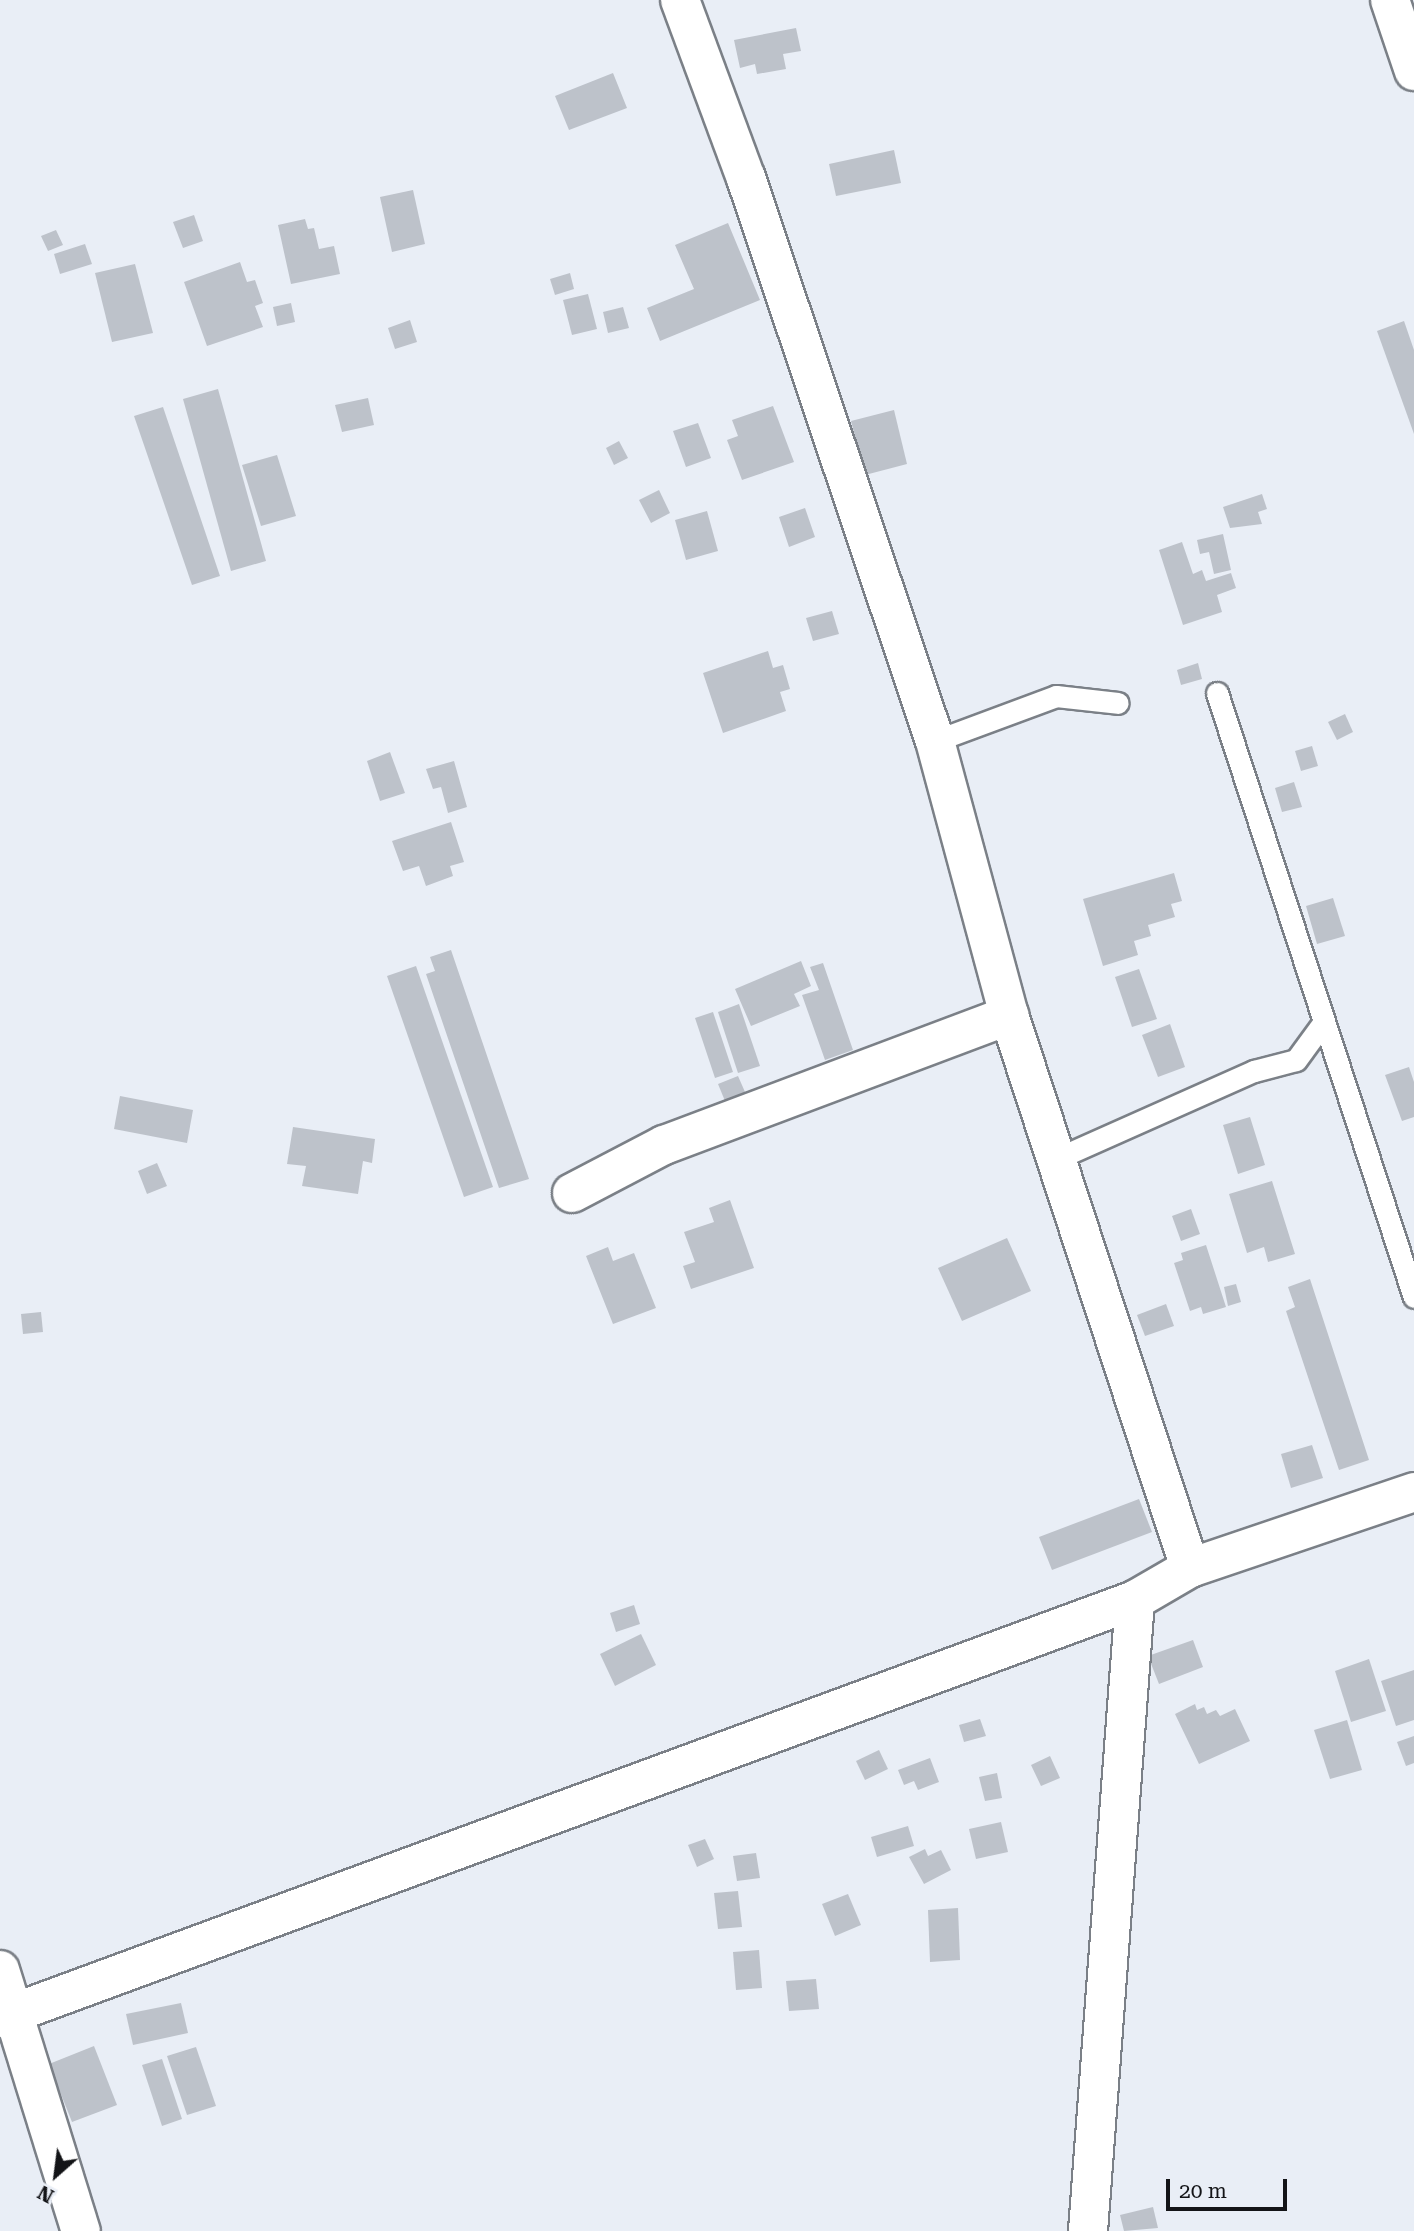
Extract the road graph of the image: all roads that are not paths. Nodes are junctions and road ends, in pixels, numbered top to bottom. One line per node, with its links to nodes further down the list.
1 (680, 0): 6 (street)
2 (1390, 0): 3 (street)
3 (1414, 71)
4 (1217, 693): 8 (lane)
5 (1118, 703): 6 (lane)
6 (935, 741): 7 (street)
7 (1009, 1015): 9 (street); 10 (street)
8 (1323, 1023): 9 (lane); 11 (lane)
9 (1056, 1158): 13 (street)
10 (572, 1193)
11 (1414, 1297)
12 (1414, 1492): 13 (street)
13 (1190, 1568): 14 (street)
14 (1135, 1600): 16 (street); 18 (street)
15 (0, 1970): 16 (street)
16 (8, 2015): 17 (street)
17 (81, 2231)
18 (1088, 2231)

